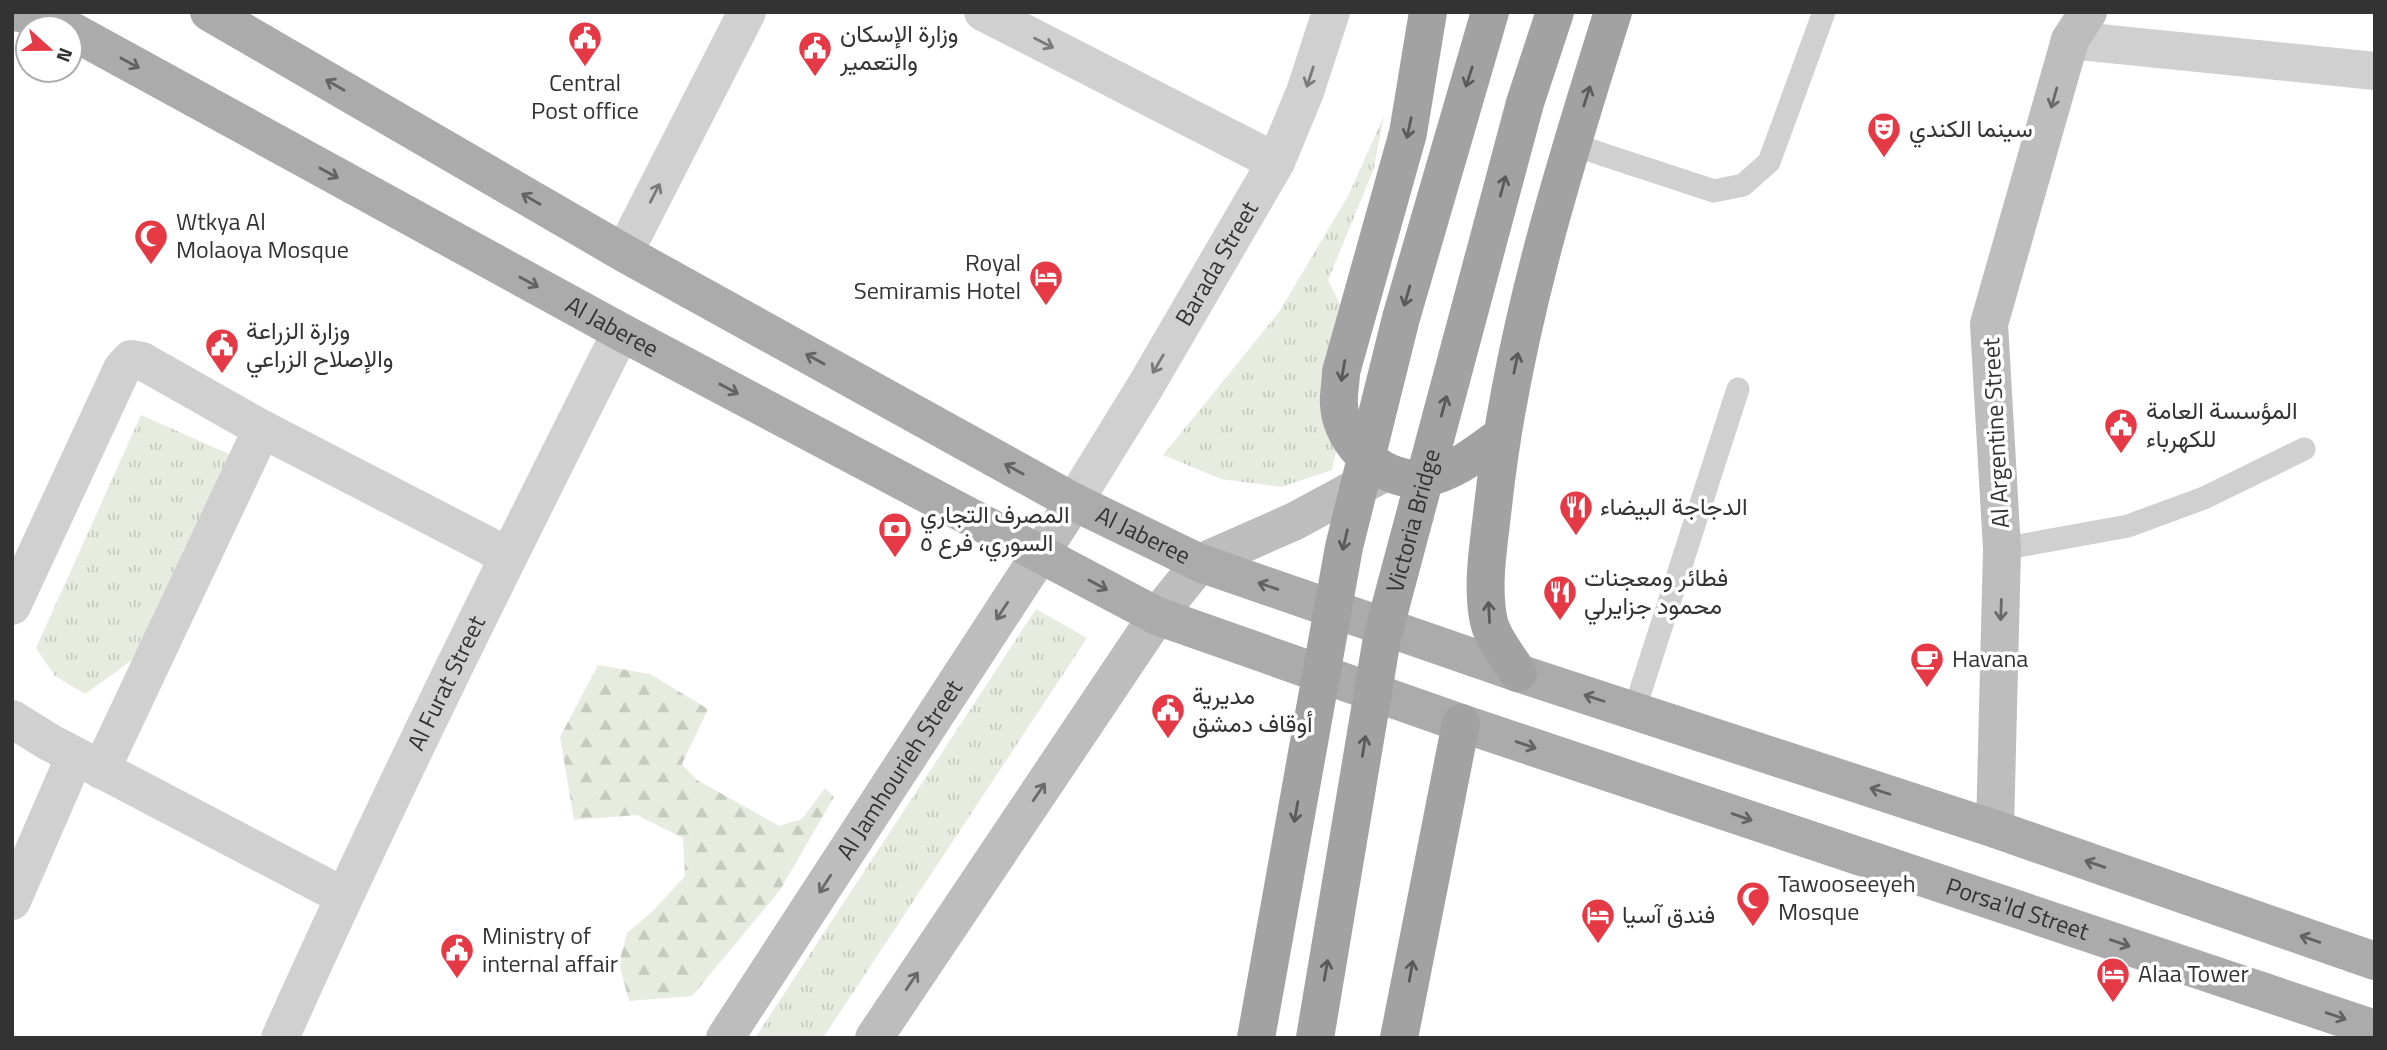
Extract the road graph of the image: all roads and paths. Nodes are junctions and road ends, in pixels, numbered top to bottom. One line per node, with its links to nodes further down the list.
1 (209, 12): 15 (main road, Al Jaberee, one-way to 1)
2 (747, 12): 15 (street, one-way to 2)
3 (983, 12): 14 (street, one-way to 14)
4 (1331, 12): 14 (street, Barada Street, one-way to 14)
5 (1428, 12): 21 (highway, one-way to 21)
6 (1490, 12): 42 (highway, one-way to 42, bridge)
7 (1555, 12): 43 (highway, Victoria Bridge, one-way to 7, bridge)
8 (1613, 12): 13 (highway, one-way to 8)
9 (1824, 12): 13 (lane)
10 (2079, 26): 12 (street); 23 (main road, Al Argentine Street, one-way to 23)
11 (84, 38): 16 (main road, Al Jaberee, one-way to 16)
12 (2375, 71)
13 (1572, 144): 19 (highway, one-way to 13)
14 (1276, 162): 22 (street, Barada Street, one-way to 22)
15 (624, 253): 22 (main road, Al Jaberee, one-way to 15)
16 (621, 332): 24 (main road, Al Jaberee, one-way to 24); 25 (street, Al Furat Street)
17 (1738, 388): 30 (lane)
18 (262, 429): 25 (street); 27 (street); 33 (street)
19 (1500, 436): 21 (highway); 29 (highway, one-way to 19)
20 (2304, 449): 23 (lane)
21 (1386, 472): 26 (main road)
22 (1074, 502): 24 (main road, Al Jamhourieh Street); 26 (main road, Al Jaberee)
23 (2002, 549): 34 (main road, Al Argentine Street, one-way to 34)
24 (1039, 554): 28 (main road, Al Jaberee, one-way to 28); 40 (main road, Al Jamhourieh Street, one-way to 40)
25 (508, 556): 35 (street, Al Furat Street)
26 (1200, 563): 28 (main road); 29 (main road, Al Jaberee, one-way to 26)
27 (12, 606)
28 (1157, 616): 32 (main road, Porsa'Id Street); 41 (main road, one-way to 28)
29 (1518, 673): 30 (main road, one-way to 29)
30 (1634, 711): 34 (main road, one-way to 30)
31 (12, 719): 33 (street)
32 (1461, 723): 38 (main road, Porsa'Id Street, one-way to 38); 44 (highway, one-way to 32)
33 (88, 763): 35 (street); 36 (street)
34 (1994, 829): 37 (main road, one-way to 34)
35 (343, 896): 39 (street, Al Furat Street)
36 (12, 901)
37 (2375, 961)
38 (2375, 1029)
39 (280, 1038)
40 (725, 1038)
41 (874, 1038)
42 (1256, 1038)
43 (1315, 1038)
44 (1399, 1038)

